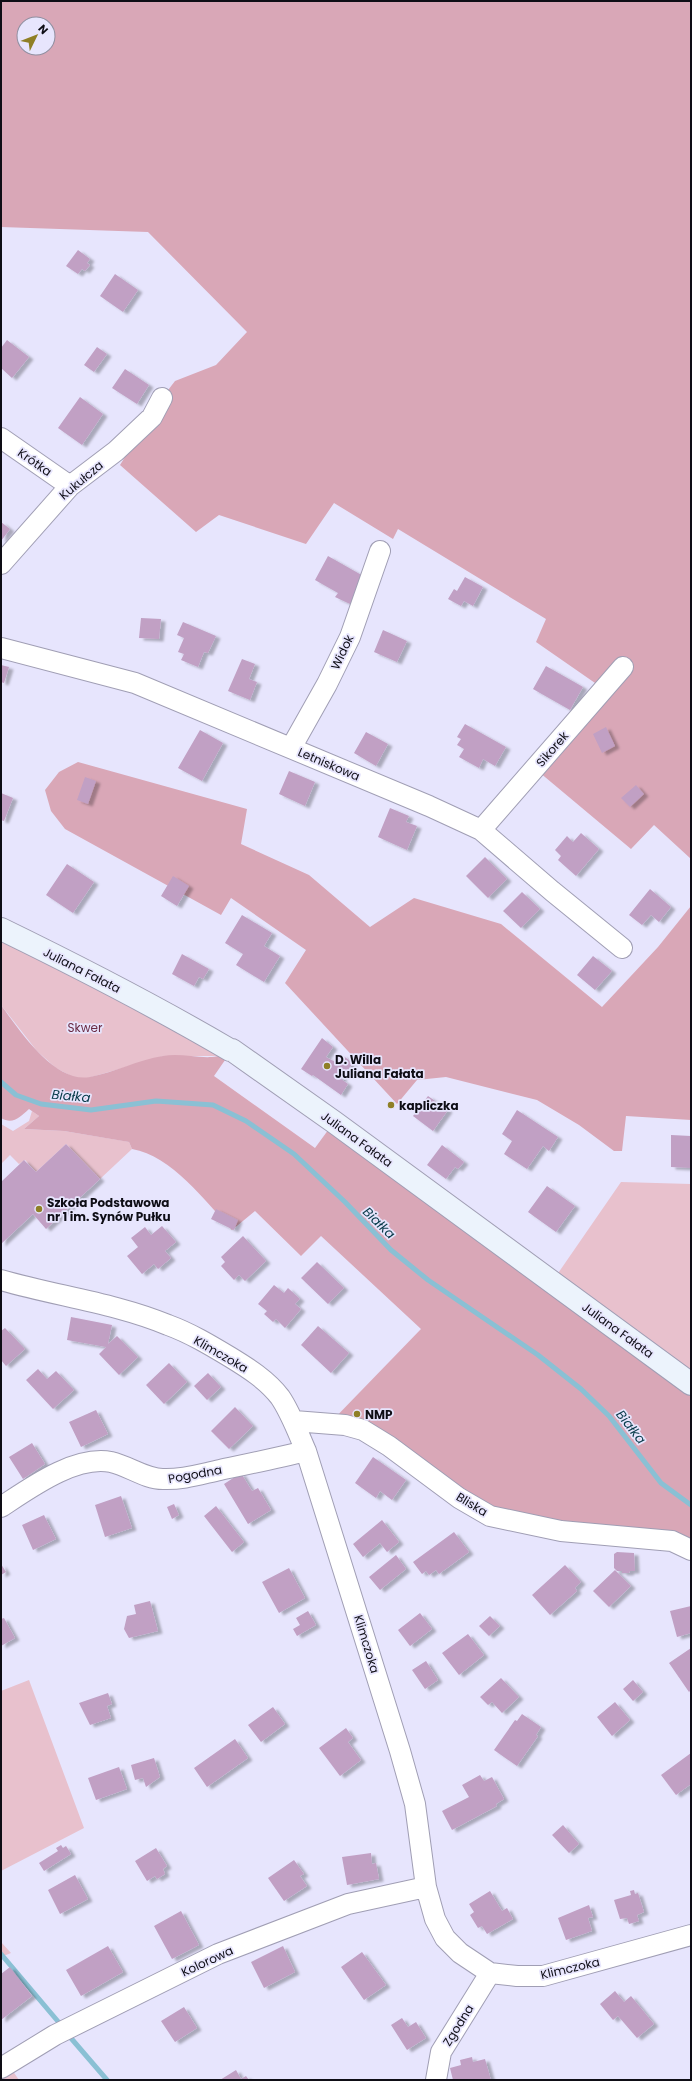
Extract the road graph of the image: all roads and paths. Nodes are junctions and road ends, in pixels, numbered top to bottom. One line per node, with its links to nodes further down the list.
1 (162, 398): 3 (street, Kukułcza)
2 (1, 438): 3 (street, Krótka)
3 (70, 486): 5 (street, Kukułcza)
4 (380, 551): 8 (street, Widok)
5 (1, 564)
6 (1, 648): 8 (street, Letniskowa)
7 (623, 667): 9 (street, Sikorek)
8 (291, 748): 9 (street, Letniskowa)
9 (481, 830): 11 (street, Letniskowa)
10 (1, 929): 13 (street, Juliana Fałata)
11 (622, 948)
12 (1, 1280): 14 (street, Klimczoka)
13 (691, 1384)
14 (294, 1421): 15 (street, Klimczoka); 17 (street, Bliska)
15 (306, 1451): 16 (street, Pogodna); 18 (street, Klimczoka)
16 (1, 1507)
17 (691, 1550)
18 (426, 1887): 20 (street, Klimczoka); 21 (street, Kolorowa)
19 (691, 1935): 20 (street, Klimczoka)
20 (490, 1973): 22 (street, Zgodna)
21 (1, 2068)
22 (436, 2080)

